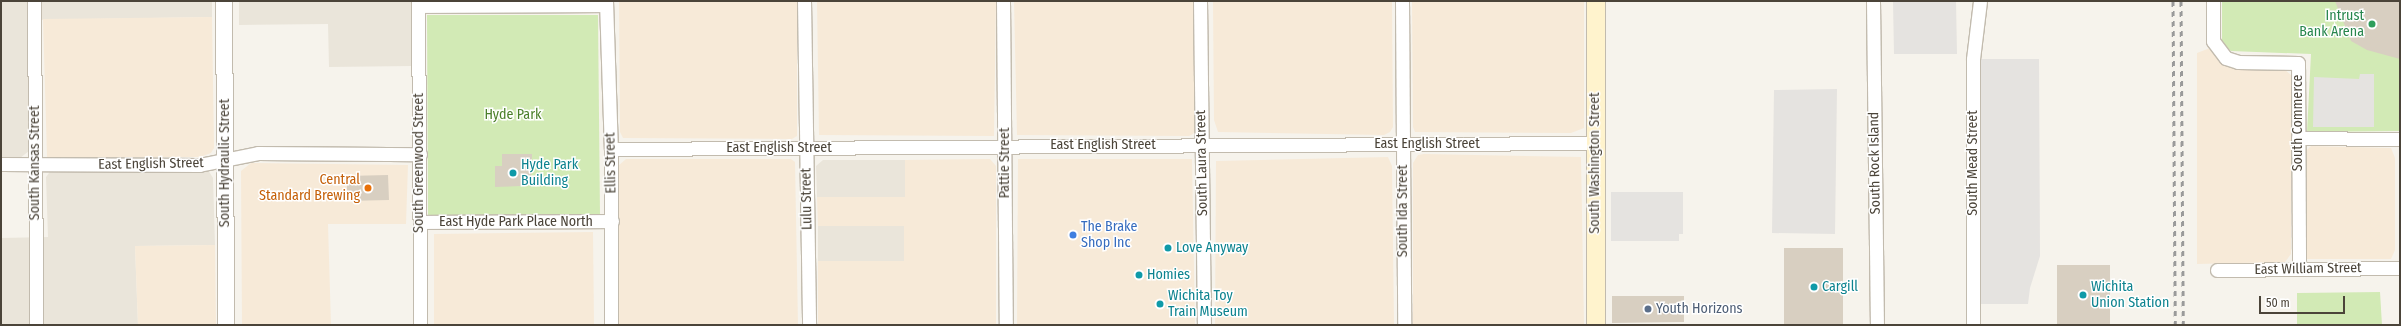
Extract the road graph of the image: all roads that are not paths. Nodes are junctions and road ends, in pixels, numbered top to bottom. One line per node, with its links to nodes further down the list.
1 (34, 1): 24 (street, South Kansas Street)
2 (224, 1): 22 (street, South Hydraulic Street)
3 (804, 1): 19 (street, Lulu Street)
4 (1003, 1): 18 (street, Pattie Street)
5 (1200, 1): 17 (street, South Laura Street)
6 (1402, 1): 16 (street, South Ida Street)
7 (1596, 1): 15 (main road, South Washington Street)
8 (1873, 1): 39 (street, South Rock Island)
9 (1980, 1): 40 (street, South Mead Street)
10 (2213, 1): 13 (street, South Commerce)
11 (418, 3): 12 (street); 21 (street, South Greenwood Street)
12 (606, 3): 20 (street, Ellis Street)
13 (2298, 138): 14 (street); 27 (street, South Commerce)
14 (2400, 139)
15 (1595, 143): 16 (street, East English Street); 38 (main road, South Washington Street)
16 (1402, 144): 17 (street, East English Street); 37 (street, South Ida Street)
17 (1202, 145): 18 (street, East English Street); 36 (street, South Laura Street)
18 (1005, 146): 19 (street, East English Street); 35 (street, Pattie Street)
19 (807, 148): 20 (street, East English Street); 34 (street, Lulu Street)
20 (611, 149): 25 (street, Ellis Street)
21 (420, 154): 22 (street, East English Street); 26 (street, South Greenwood Street)
22 (224, 160): 24 (street, East English Street); 31 (street, South Hydraulic Street)
23 (1, 164): 24 (street, East English Street)
24 (36, 164): 30 (street, South Kansas Street)
25 (612, 221): 26 (street, East Hyde Park Place North); 33 (street, Ellis Street)
26 (420, 222): 32 (street, South Greenwood Street)
27 (2298, 268): 28 (street, East William Street); 29 (street, East William Street)
28 (2400, 268)
29 (2217, 270)
30 (36, 325)
31 (226, 325)
32 (420, 325)
33 (611, 325)
34 (809, 325)
35 (1006, 325)
36 (1204, 325)
37 (1404, 325)
38 (1596, 325)
39 (1877, 325)
40 (1973, 325)

